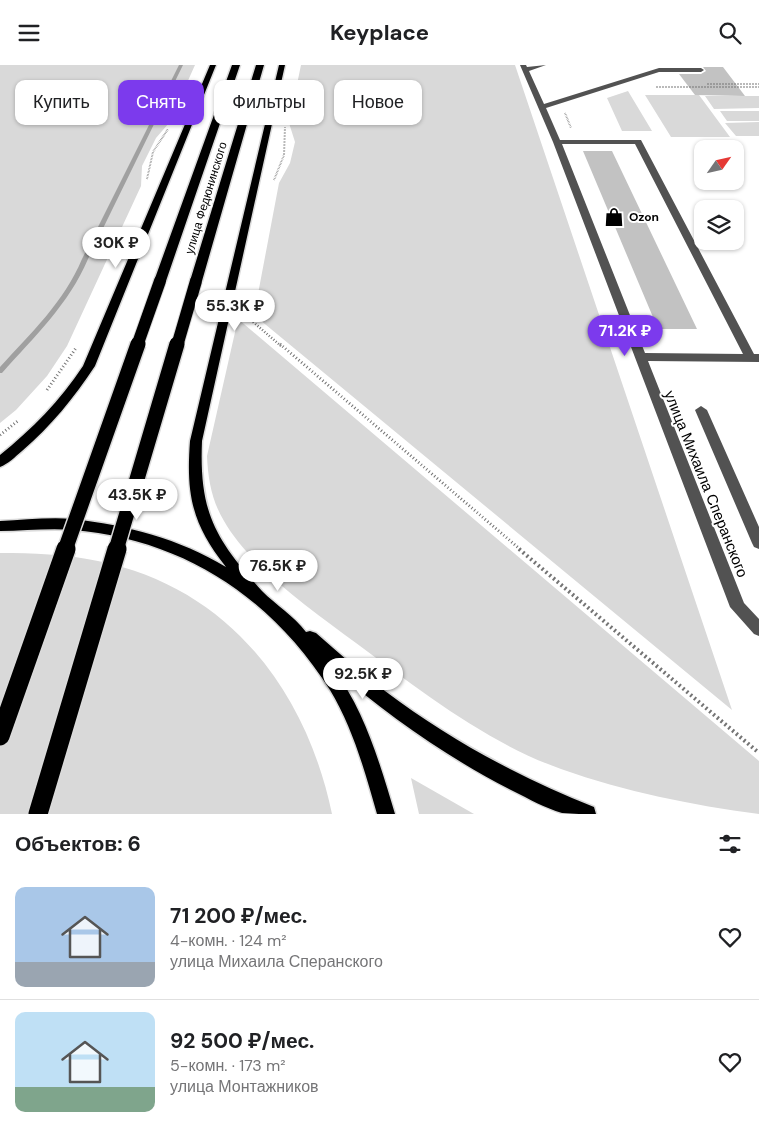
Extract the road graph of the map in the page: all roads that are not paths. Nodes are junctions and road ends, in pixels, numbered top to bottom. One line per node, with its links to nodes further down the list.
1 (213, 65): 15 (main road)
2 (236, 65): 21 (highway, улица Федюнинского, bridge)
3 (260, 65): 22 (highway, улица Федюнинского, bridge)
4 (282, 65): 18 (main road)
5 (543, 65): 8 (street)
6 (647, 65): 9 (street)
7 (698, 65): 9 (street)
8 (524, 67): 10 (street, улица Михаила Сперанского)
9 (659, 70): 10 (street)
10 (541, 107): 11 (street, улица Михаила Сперанского)
11 (557, 142): 12 (street, улица Михаила Сперанского); 13 (street)
12 (640, 357): 13 (street); 20 (street, улица Михаила Сперанского)
13 (754, 358)
14 (701, 410): 17 (street)
15 (0, 462)
16 (0, 526): 18 (main road)
17 (759, 543)
18 (254, 591): 19 (main road)
19 (283, 616): 23 (main road); 24 (main road)
20 (759, 629)
21 (0, 736)
22 (38, 814)
23 (386, 814)
24 (587, 814)

